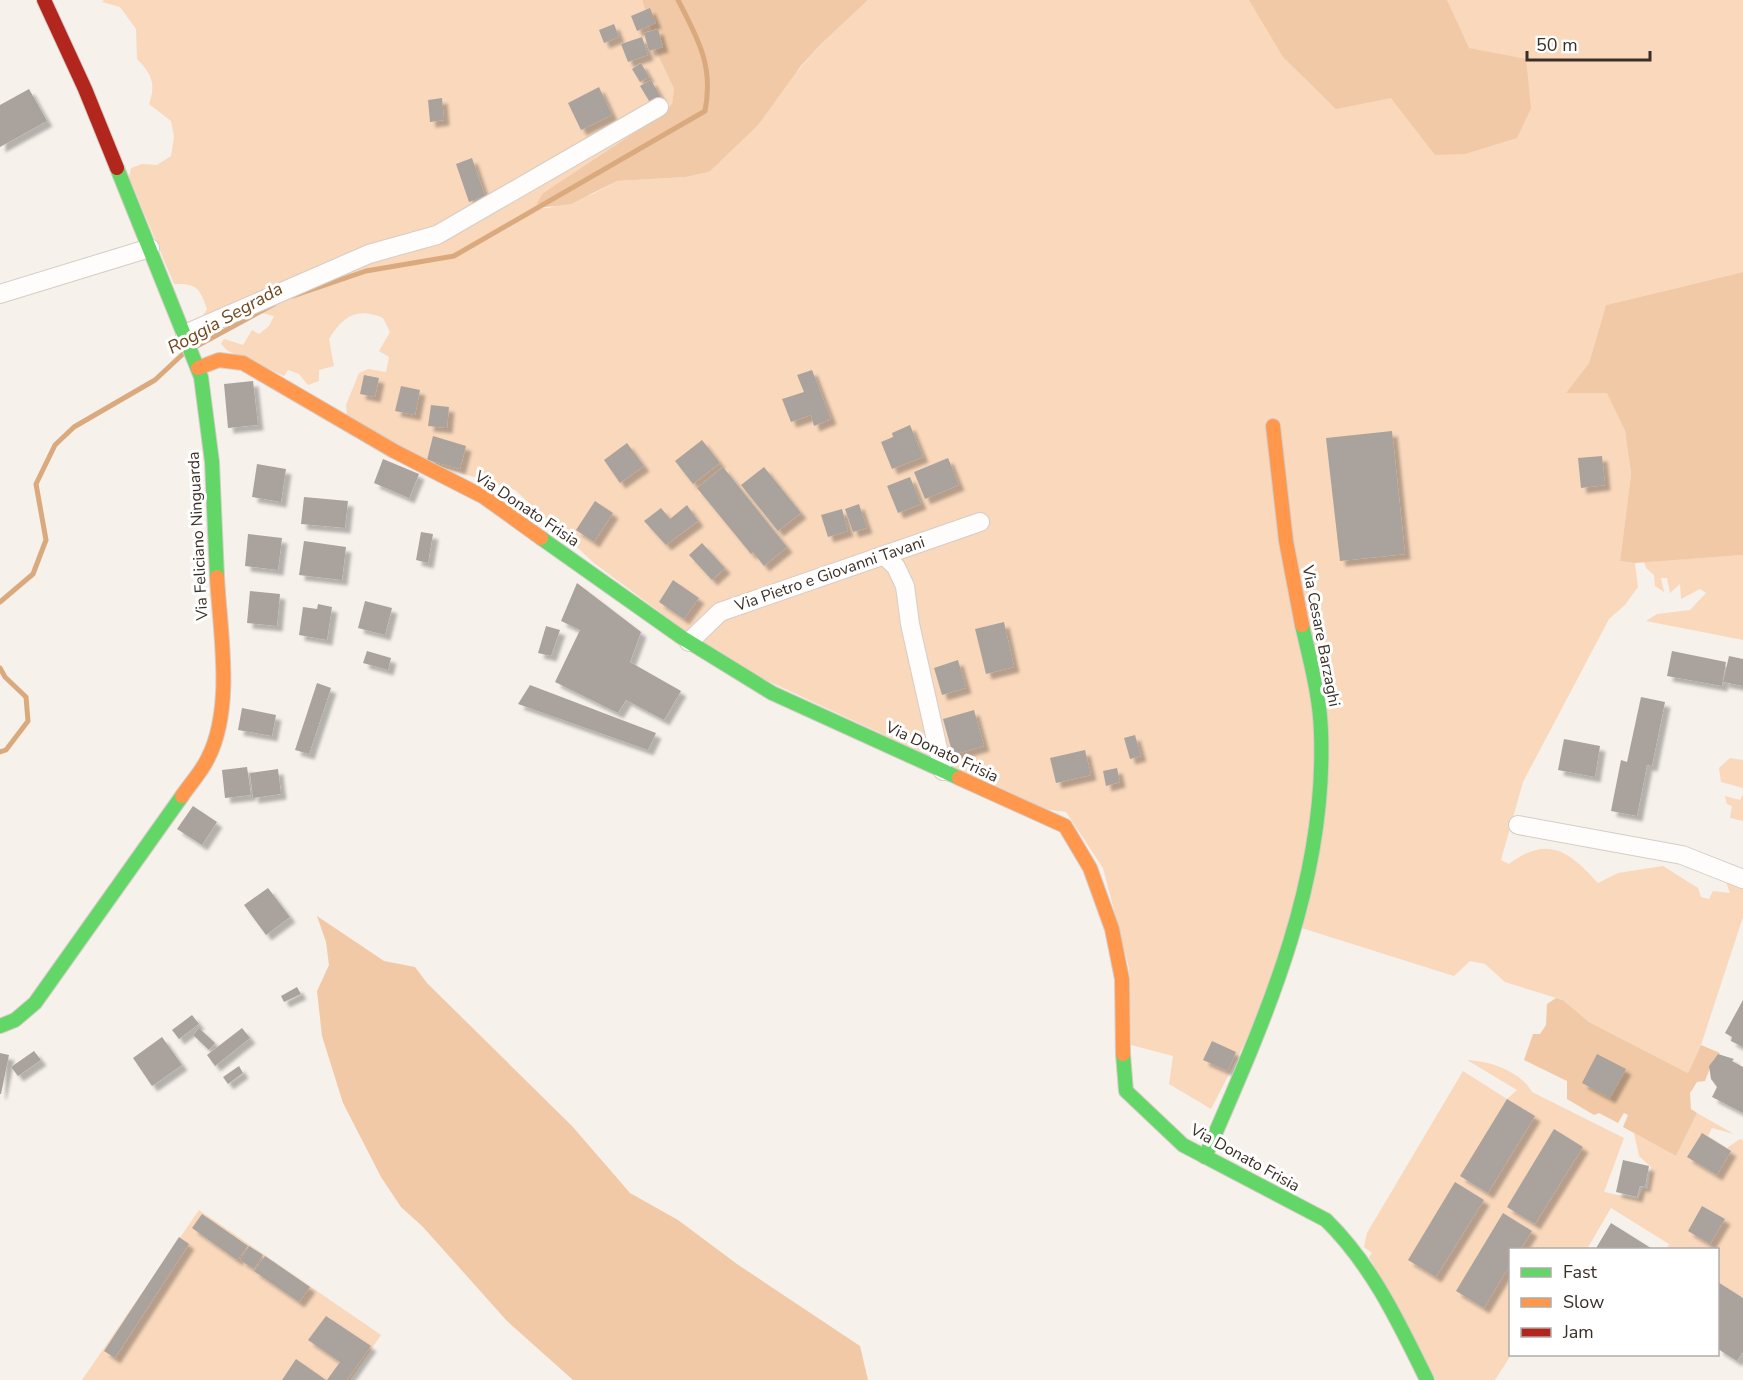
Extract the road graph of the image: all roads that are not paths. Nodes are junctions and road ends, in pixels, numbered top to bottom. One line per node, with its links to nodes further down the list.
1 (44, 0): 3 (street, Via Feliciano Ninguarda)
2 (659, 107): 5 (street)
3 (150, 248): 4 (street); 5 (street, Via Feliciano Ninguarda)
4 (0, 294)
5 (187, 336): 6 (street, Via Feliciano Ninguarda)
6 (197, 363): 10 (street, Via Donato Frisia); 14 (street, Via Feliciano Ninguarda)
7 (1273, 426): 15 (street, Via Cesare Barzaghi)
8 (980, 522): 9 (street, Via Pietro e Giovanni Tavani)
9 (884, 555): 10 (street, Via Pietro e Giovanni Tavani); 11 (street)
10 (689, 642): 11 (street, Via Donato Frisia)
11 (943, 771): 15 (street, Via Donato Frisia)
12 (1518, 825): 13 (street)
13 (1743, 879)
14 (0, 1026)
15 (1205, 1157): 16 (street, Via Donato Frisia)
16 (1427, 1380)

